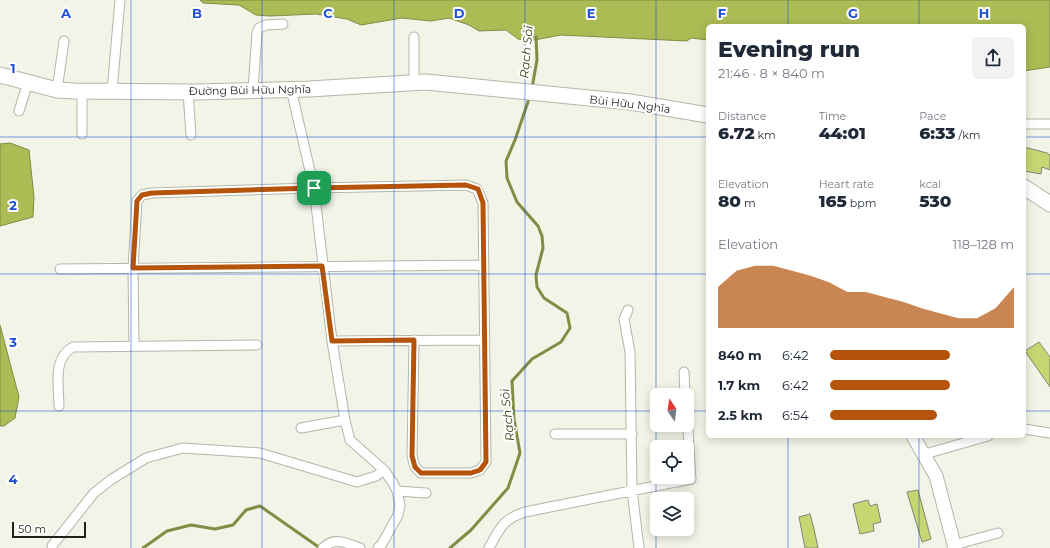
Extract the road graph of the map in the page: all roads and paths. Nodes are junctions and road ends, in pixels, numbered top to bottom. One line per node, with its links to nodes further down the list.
1 (120, 0): 13 (street)
2 (282, 24): 11 (street)
3 (414, 37): 7 (street)
4 (64, 41): 10 (street)
5 (0, 75): 6 (main road, Đường Bùi Hữu Nghĩa)
6 (28, 82): 10 (main road, Đường Bùi Hữu Nghĩa); 15 (street)
7 (414, 82): 8 (main road, Đường Bùi Hữu Nghĩa); 9 (main road, Đường Bùi Hữu Nghĩa)
8 (291, 89): 11 (main road, Đường Bùi Hữu Nghĩa); 21 (street)
9 (500, 89): 16 (main road, Bùi Hữu Nghĩa)
10 (57, 90): 12 (main road, Đường Bùi Hữu Nghĩa)
11 (253, 90): 14 (main road, Đường Bùi Hữu Nghĩa)
12 (82, 91): 13 (main road, Đường Bùi Hữu Nghĩa); 19 (street)
13 (112, 91): 14 (main road, Đường Bùi Hữu Nghĩa)
14 (188, 92): 20 (street)
15 (19, 111)
16 (706, 115)
17 (1026, 124): 18 (street)
18 (1050, 124)
19 (82, 134)
20 (191, 135)
21 (314, 188): 24 (street); 25 (street); 26 (street)
22 (1026, 189): 23 (main road)
23 (1050, 204)
24 (484, 265): 25 (street); 30 (street)
25 (322, 266): 26 (street); 31 (street)
26 (133, 268): 27 (street); 32 (street)
27 (60, 269)
28 (628, 310): 43 (street)
29 (414, 340): 30 (street); 30 (street); 31 (street)
30 (485, 340)
31 (332, 341): 37 (street)
32 (134, 346): 33 (street); 36 (street)
33 (257, 346)
34 (684, 372): 35 (street)
35 (685, 388)
36 (59, 406)
37 (345, 420): 38 (street); 47 (street)
38 (301, 428)
39 (1026, 429): 41 (street)
40 (688, 432): 48 (street)
41 (1050, 433)
42 (555, 434): 43 (street)
43 (632, 434): 48 (street)
44 (914, 438): 46 (main road)
45 (981, 438): 46 (street)
46 (925, 454): 54 (main road)
47 (384, 470): 49 (street); 52 (street)
48 (632, 490): 57 (street); 58 (street)
49 (397, 491): 50 (street); 56 (street)
50 (426, 493)
51 (998, 534): 54 (street)
52 (52, 546)
53 (326, 546): 55 (street)
54 (955, 547)
55 (360, 548)
56 (378, 548)
57 (489, 548)
58 (639, 548)

